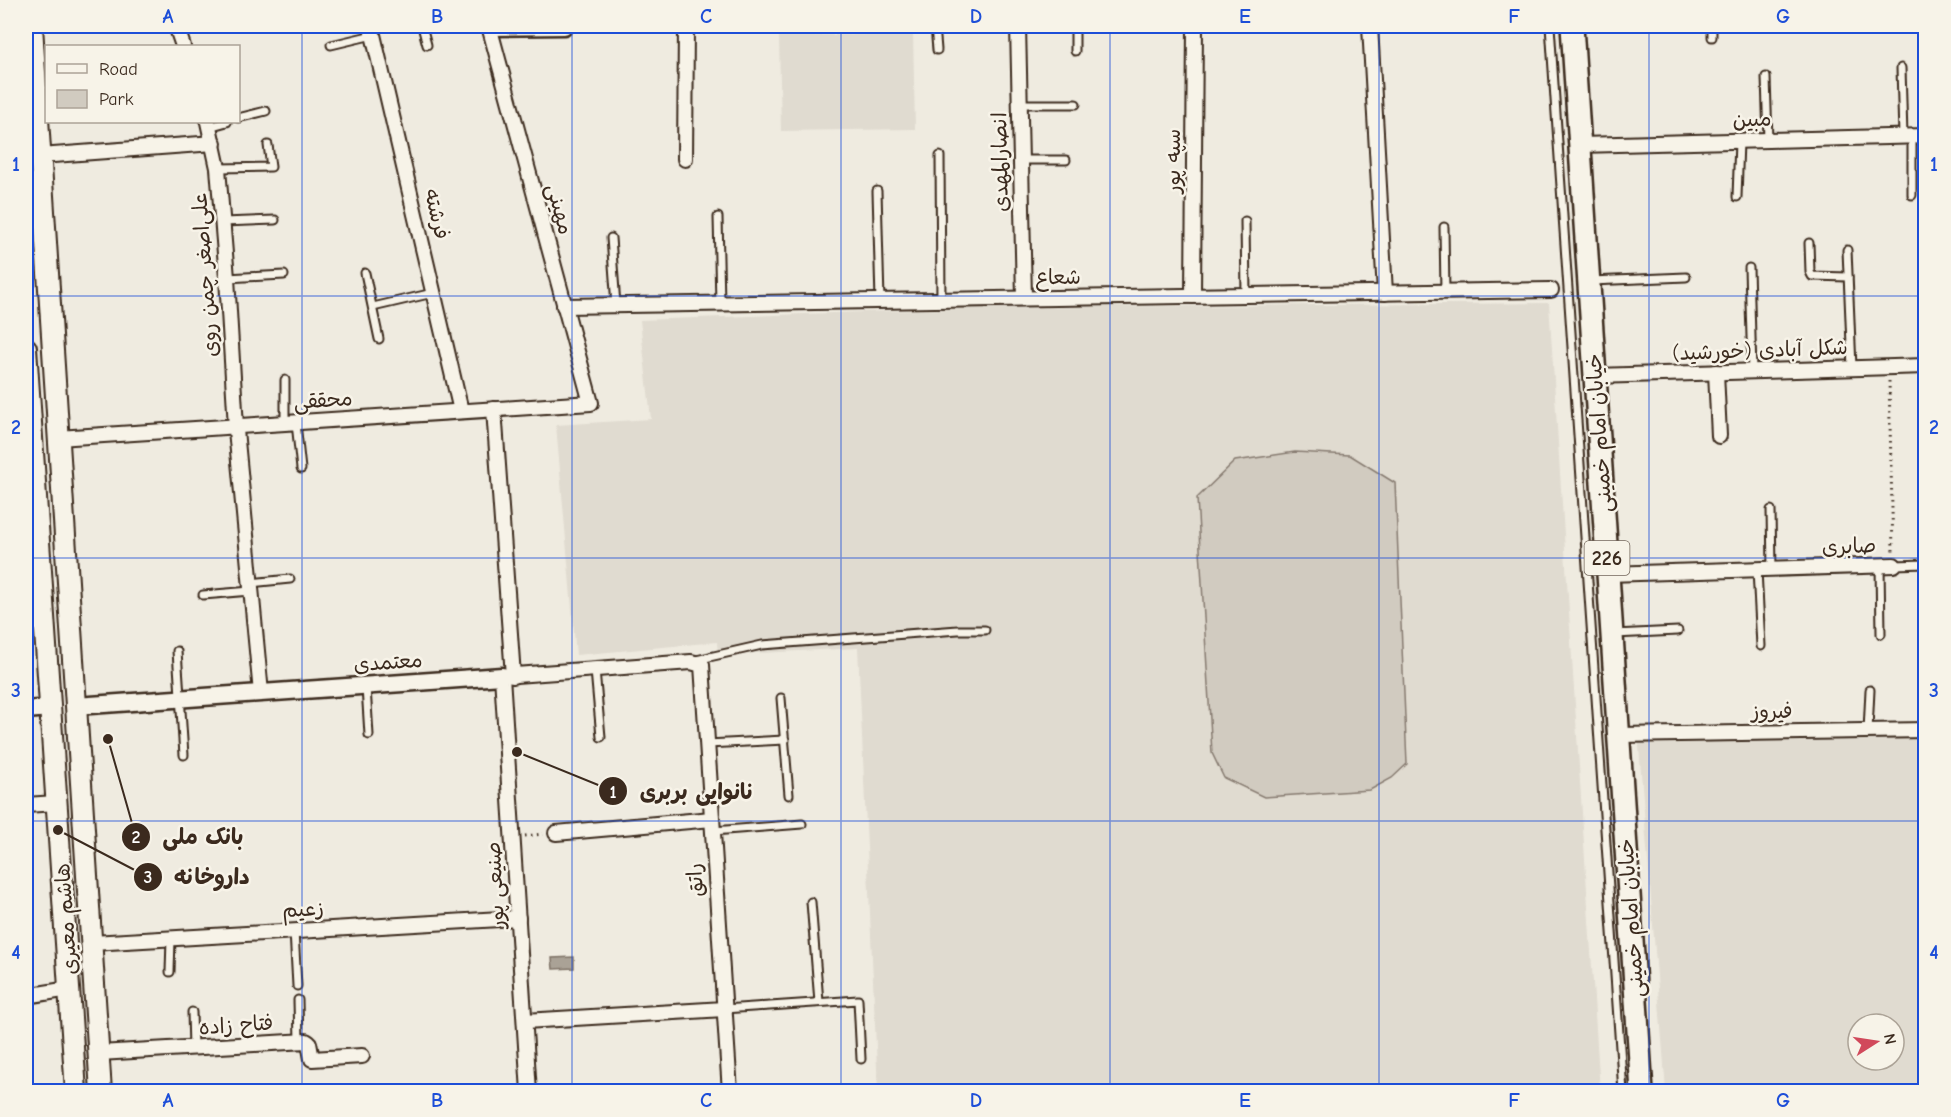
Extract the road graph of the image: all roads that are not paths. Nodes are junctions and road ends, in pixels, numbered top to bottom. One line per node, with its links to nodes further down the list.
1 (32, 26): 35 (main road, هاشم معیری)
2 (176, 26): 17 (street)
3 (422, 26): 19 (lane)
4 (490, 26): 5 (street); 70 (street, مهینی)
5 (564, 26)
6 (686, 26): 37 (street)
7 (935, 26): 20 (lane)
8 (1018, 26): 24 (street, انصارالمهدی)
9 (1075, 26): 21 (lane)
10 (1195, 26): 64 (street, سپه پور)
11 (1370, 26): 62 (street)
12 (1550, 26): 154 (lane)
13 (1572, 26): 34 (main road, خیابان امام خمینی / 226)
14 (1712, 26): 16 (lane)
15 (373, 28): 18 (lane); 61 (street, فرشته)
16 (1712, 37)
17 (183, 45)
18 (331, 45)
19 (427, 45)
20 (937, 50)
21 (1075, 51)
22 (1901, 68): 29 (lane)
23 (1766, 77): 30 (lane)
24 (1020, 104): 25 (lane); 38 (street, انصارالمهدی)
25 (1076, 104)
26 (266, 111): 27 (lane)
27 (240, 118)
28 (209, 124): 32 (street, علی‌اصغر چمن روی)
29 (1914, 136): 30 (street, مبین); 42 (lane)
30 (1768, 140): 31 (street, مبین)
31 (1738, 141): 34 (street, مبین); 43 (lane)
32 (214, 143): 35 (street); 40 (street, علی‌اصغر چمن روی)
33 (268, 145): 40 (lane)
34 (1580, 145): 58 (main road, خیابان امام خمینی / 226)
35 (40, 156): 86 (main road, هاشم معیری)
36 (940, 156): 66 (lane)
37 (686, 159)
38 (1021, 160): 39 (lane); 65 (street, انصارالمهدی)
39 (1066, 160)
40 (218, 168): 47 (street, علی‌اصغر چمن روی)
41 (877, 191): 67 (lane)
42 (1912, 195)
43 (1737, 197)
44 (718, 217): 68 (lane)
45 (274, 220): 47 (lane)
46 (1245, 221): 63 (lane)
47 (223, 222): 57 (street, علی‌اصغر چمن روی)
48 (1444, 227): 60 (lane)
49 (611, 238): 69 (lane)
50 (1809, 243): 56 (lane)
51 (1847, 250): 56 (lane)
52 (1749, 268): 76 (lane)
53 (365, 273): 71 (lane)
54 (284, 275): 57 (lane)
55 (1686, 277): 58 (lane)
56 (1848, 277): 75 (lane)
57 (227, 278): 84 (street, علی‌اصغر چمن روی)
58 (1589, 281): 78 (main road, خیابان امام خمینی / 226)
59 (1551, 290): 60 (street, شعاع)
60 (1445, 292): 62 (street, شعاع)
61 (433, 293): 71 (lane); 82 (street, فرشته)
62 (1385, 293): 63 (street, شعاع)
63 (1245, 295): 64 (street, شعاع)
64 (1193, 296): 65 (street, شعاع)
65 (1024, 298): 66 (street, شعاع)
66 (940, 300): 67 (street, شعاع)
67 (880, 301): 68 (street, شعاع)
68 (720, 303): 69 (street, شعاع)
69 (616, 305): 70 (street, شعاع)
70 (564, 306): 80 (street, مهینی)
71 (373, 307): 72 (lane)
72 (379, 339)
73 (26, 348): 87 (main road, هاشم معیری)
74 (1926, 366): 75 (street, شکل آبادی (خورشید))
75 (1852, 368): 76 (street, شکل آبادی (خورشید))
76 (1752, 371): 77 (street, شکل آبادی (خورشید))
77 (1716, 372): 78 (street, شکل آبادی (خورشید)); 85 (street)
78 (1595, 376): 95 (main road, خیابان امام خمینی / 226)
79 (285, 380): 83 (lane)
80 (591, 403): 81 (street, محققی)
81 (494, 409): 82 (street, محققی); 107 (street, صنیعی پور)
82 (462, 411): 83 (street, محققی)
83 (291, 423): 84 (street, محققی); 89 (lane)
84 (236, 428): 86 (street, محققی); 97 (street, علی‌اصغر چمن روی)
85 (1719, 436)
86 (58, 438): 87 (main road); 113 (main road, هاشم معیری)
87 (32, 440): 88 (main road, هاشم معیری)
88 (29, 463): 114 (main road, هاشم معیری)
89 (301, 469)
90 (1771, 510): 93 (lane)
91 (1926, 564): 92 (lane)
92 (1887, 565): 93 (street, صابری); 102 (lane)
93 (1772, 569): 94 (street, صابری)
94 (1757, 570): 95 (street, صابری); 103 (lane)
95 (1608, 574): 101 (main road, خیابان امام خمینی / 226)
96 (290, 579): 97 (lane)
97 (251, 587): 98 (lane); 110 (street, علی‌اصغر چمن روی)
98 (203, 595)
99 (985, 630): 105 (lane)
100 (1678, 631): 101 (lane)
101 (1612, 634): 119 (main road, خیابان امام خمینی / 226)
102 (1881, 634)
103 (1761, 646)
104 (177, 651): 112 (lane)
105 (696, 663): 106 (street, معتمدی); 122 (street, راتق)
106 (596, 669): 107 (street, معتمدی); 120 (lane)
107 (508, 676): 108 (street, معتمدی); 131 (street, صنیعی پور)
108 (366, 686): 110 (street, معتمدی); 118 (lane)
109 (1870, 690): 117 (lane)
110 (261, 693): 112 (street, معتمدی)
111 (781, 698): 121 (lane)
112 (180, 699): 113 (street, معتمدی); 123 (lane)
113 (76, 706): 114 (main road); 134 (main road, هاشم معیری)
114 (50, 708): 115 (street); 125 (main road, هاشم معیری)
115 (26, 710)
116 (1926, 730): 117 (street, فیروز)
117 (1868, 731): 119 (street, فیروز)
118 (369, 735)
119 (1619, 735): 155 (main road, خیابان امام خمینی / 226)
120 (601, 737)
121 (785, 740): 122 (lane); 124 (lane)
122 (707, 744): 128 (street, راتق)
123 (184, 755)
124 (789, 795)
125 (56, 803): 126 (street); 135 (main road, هاشم معیری)
126 (26, 805)
127 (802, 824): 128 (lane)
128 (712, 825): 129 (street); 142 (street, راتق)
129 (556, 833)
130 (811, 902): 141 (lane)
131 (518, 918): 132 (street, زعیم); 144 (street, صنیعی پور)
132 (294, 931): 133 (street, زعیم); 137 (lane)
133 (171, 938): 134 (street, زعیم); 136 (lane)
134 (92, 943): 135 (main road); 147 (main road, هاشم معیری)
135 (66, 945): 138 (main road, هاشم معیری)
136 (170, 972)
137 (297, 986)
138 (69, 989): 139 (street); 150 (main road, هاشم معیری)
139 (26, 996)
140 (298, 1000): 145 (lane)
141 (819, 1002): 142 (lane); 149 (lane)
142 (724, 1009): 144 (street); 153 (street, راتق)
143 (192, 1012): 146 (lane)
144 (525, 1021): 152 (street, صنیعی پور)
145 (299, 1041): 146 (street, فتاح زاده); 148 (street, فتاح زاده)
146 (193, 1048): 147 (street, فتاح زاده)
147 (99, 1053): 151 (main road, هاشم معیری)
148 (362, 1056)
149 (861, 1059)
150 (76, 1092)
151 (101, 1092)
152 (529, 1092)
153 (730, 1092)
154 (1623, 1092)
155 (1642, 1092)

